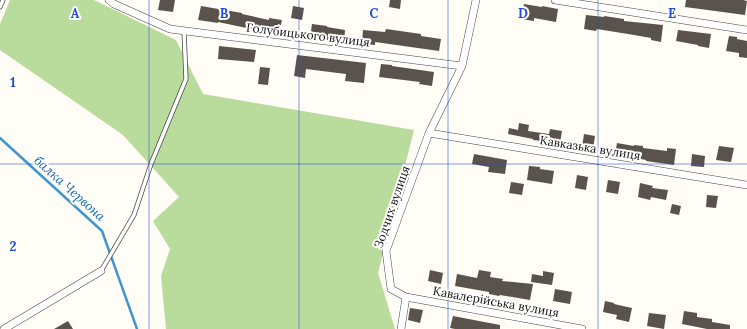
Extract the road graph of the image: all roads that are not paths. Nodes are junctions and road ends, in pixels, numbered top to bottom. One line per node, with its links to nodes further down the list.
1 (3, 0): 5 (lane)
2 (109, 0): 7 (street, Голубицького вулиця)
3 (476, 0): 8 (street)
4 (555, 0): 6 (street)
5 (0, 7)
6 (747, 30)
7 (184, 31): 8 (street, Голубицького вулиця); 11 (lane)
8 (462, 66): 9 (street)
9 (429, 133): 10 (street, Кавказька вулиця); 12 (street, Зодчих вулиця)
10 (747, 185)
11 (101, 271): 13 (street)
12 (406, 297): 14 (street); 15 (street, Кавалерійська вулиця)
13 (4, 329)
14 (401, 329)
15 (582, 329)

